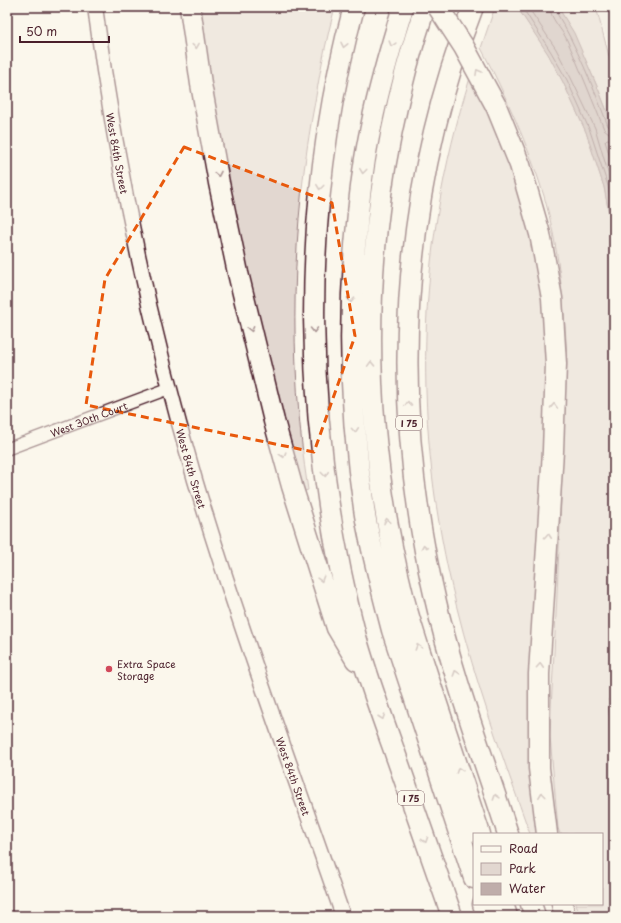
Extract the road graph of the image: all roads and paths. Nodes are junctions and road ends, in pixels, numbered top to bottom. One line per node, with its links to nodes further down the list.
1 (95, 7): 8 (street, West 84th Street)
2 (190, 7): 10 (highway, one-way to 10)
3 (354, 7): 10 (highway, I 75, one-way to 10)
4 (403, 7): 14 (highway, one-way to 14)
5 (424, 7): 11 (highway, one-way to 5)
6 (438, 7): 13 (highway, one-way to 6, bridge)
7 (473, 7): 12 (highway, I 75, one-way to 7)
8 (170, 388): 9 (street, West 30th Court); 19 (street, West 84th Street)
9 (7, 449)
10 (369, 680): 20 (highway, I 75, one-way to 20)
11 (480, 833)
12 (508, 833)
13 (547, 833)
14 (473, 875)
15 (483, 905): 21 (highway)
16 (503, 905): 22 (highway)
17 (531, 905): 23 (highway)
18 (562, 905): 24 (highway)
19 (343, 916)
20 (452, 916)
21 (486, 916)
22 (507, 916)
23 (535, 916)
24 (565, 916)

